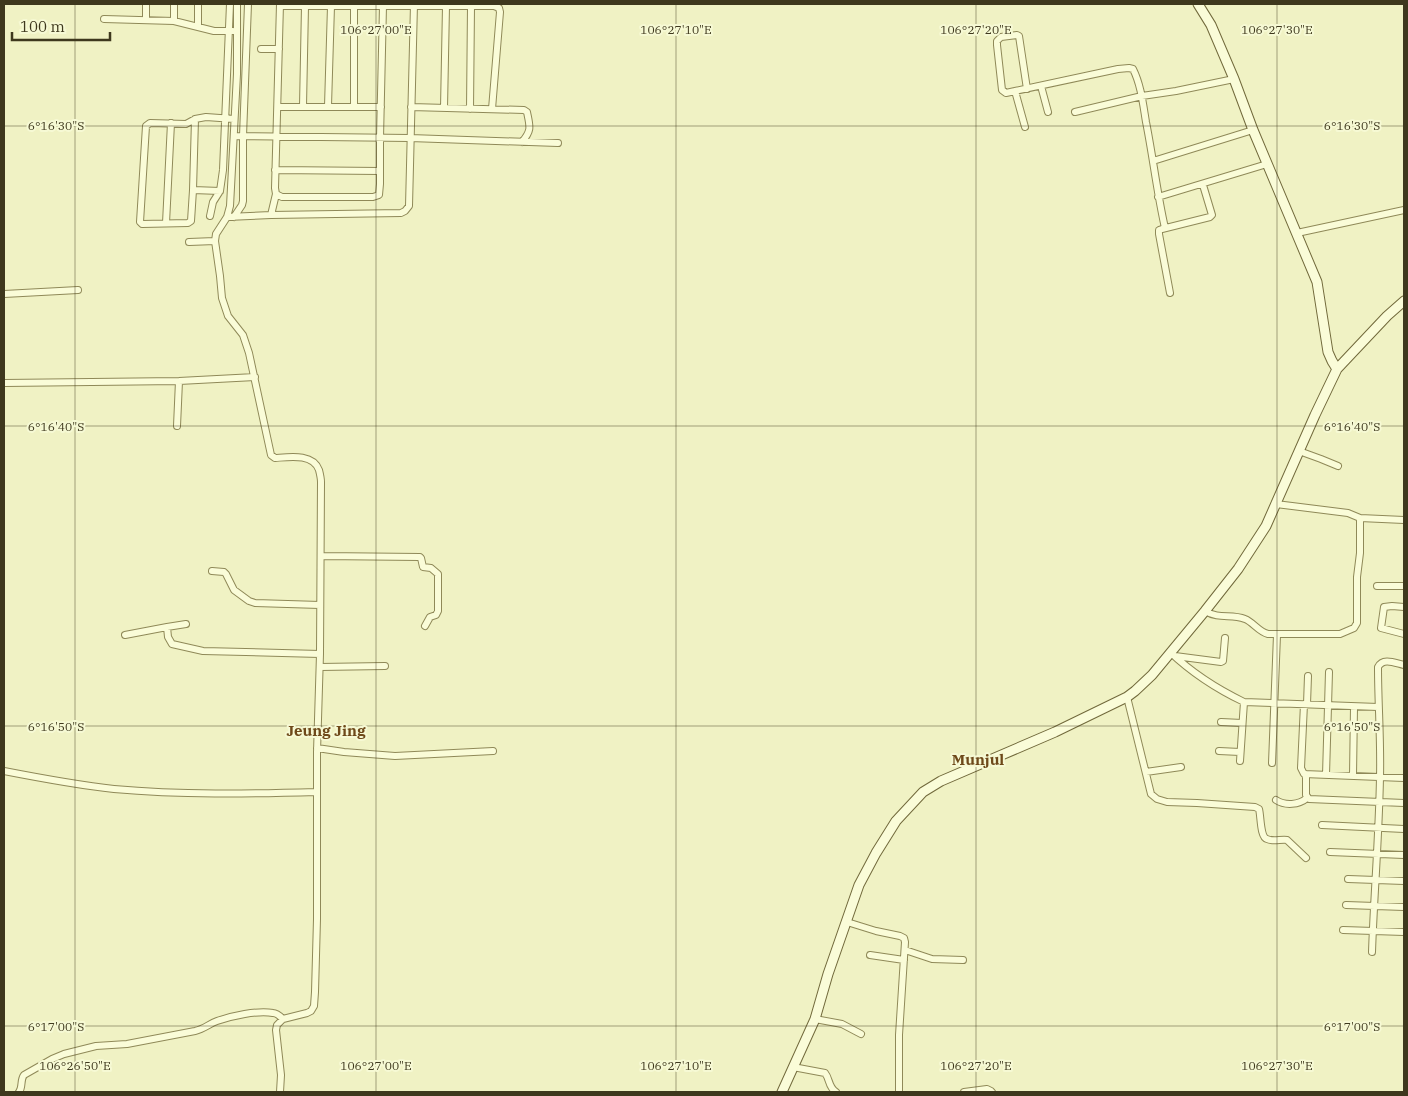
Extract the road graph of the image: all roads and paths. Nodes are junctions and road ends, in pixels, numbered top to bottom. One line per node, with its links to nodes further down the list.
1 (146, 4): 17 (street)
2 (174, 4): 18 (street)
3 (198, 4): 19 (street)
4 (230, 4): 20 (street)
5 (238, 4): 21 (street)
6 (248, 4): 22 (street)
7 (1198, 4): 25 (street)
8 (280, 5): 10 (street); 24 (street)
9 (414, 5): 13 (street); 14 (street); 35 (street)
10 (305, 6): 11 (street); 30 (street)
11 (331, 6): 12 (street); 31 (street)
12 (354, 6): 13 (street); 33 (street)
13 (383, 6): 34 (street)
14 (446, 6): 15 (street); 36 (street)
15 (471, 6): 37 (street); 38 (street)
16 (104, 19): 17 (street)
17 (146, 20): 18 (street)
18 (174, 20): 19 (street)
19 (198, 26): 20 (street)
20 (229, 31): 21 (street); 41 (street)
21 (237, 34): 22 (street); 43 (street)
22 (247, 38): 48 (street)
23 (260, 49): 24 (street)
24 (279, 49): 32 (street)
25 (1234, 79): 29 (street); 46 (street)
26 (1041, 86): 27 (street); 29 (street); 39 (street)
27 (1027, 89): 28 (street); 28 (street)
28 (1015, 91): 45 (street)
29 (1142, 96): 40 (street); 56 (street)
30 (303, 106): 31 (street); 32 (street)
31 (328, 106): 33 (street)
32 (278, 107): 49 (street)
33 (354, 107): 34 (street)
34 (381, 107): 50 (street)
35 (411, 107): 36 (street); 51 (street)
36 (444, 108): 37 (street)
37 (470, 109): 38 (street)
38 (492, 110): 52 (street)
39 (1048, 112)
40 (1075, 112)
41 (225, 118): 42 (street); 43 (street); 54 (street)
42 (195, 119): 44 (street); 61 (street)
43 (234, 119): 47 (street)
44 (171, 124): 69 (street); 69 (street)
45 (1025, 127)
46 (1252, 130): 56 (street); 57 (street)
47 (234, 136): 48 (street); 55 (street)
48 (243, 136): 49 (street); 68 (street)
49 (276, 137): 50 (street); 58 (street)
50 (380, 138): 51 (street); 59 (street)
51 (410, 138): 52 (street); 66 (street)
52 (522, 142): 53 (street)
53 (558, 143)
54 (224, 144): 55 (street); 62 (street)
55 (233, 144): 68 (street)
56 (1153, 161): 64 (street)
57 (1267, 164): 60 (street); 71 (street)
58 (275, 170): 59 (street); 63 (street)
59 (380, 171): 63 (street)
60 (1203, 184): 64 (street); 70 (street)
61 (193, 190): 62 (street); 69 (street)
62 (220, 191): 67 (street)
63 (276, 194): 66 (street)
64 (1158, 197): 70 (street)
65 (1404, 210): 71 (street)
66 (271, 215): 68 (street)
67 (210, 216)
68 (230, 217): 72 (street)
69 (166, 223)
70 (1165, 228): 75 (street)
71 (1297, 233): 78 (street)
72 (215, 241): 73 (street); 79 (street)
73 (189, 242)
74 (78, 290): 76 (street)
75 (1170, 293)
76 (4, 294)
77 (1404, 301): 78 (street)
78 (1337, 369): 83 (street)
79 (255, 377): 80 (street); 88 (street)
80 (179, 381): 81 (street); 82 (street)
81 (4, 383)
82 (177, 426)
83 (1299, 451): 84 (street); 85 (street)
84 (1338, 466)
85 (1276, 504): 86 (street); 94 (street)
86 (1360, 518): 87 (street); 100 (street)
87 (1404, 520)
88 (321, 556): 92 (street); 96 (street)
89 (212, 571): 92 (street)
90 (1377, 586): 91 (street)
91 (1404, 586)
92 (320, 605): 102 (street)
93 (1404, 607): 98 (street)
94 (1205, 611): 100 (street); 103 (street)
95 (186, 624): 97 (street)
96 (425, 626)
97 (167, 628): 99 (street); 102 (street)
98 (1404, 634)
99 (125, 635)
100 (1277, 635): 111 (street)
101 (1225, 638): 103 (street)
102 (320, 654): 106 (street)
103 (1172, 654): 109 (street); 110 (street)
104 (1404, 665): 115 (street)
105 (385, 666): 106 (street)
106 (320, 668): 118 (street)
107 (1329, 672): 113 (street)
108 (1308, 676): 112 (street)
109 (1127, 697): 126 (street); 150 (street)
110 (1244, 702): 111 (street); 117 (street)
111 (1273, 703): 112 (street); 123 (street)
112 (1306, 704): 113 (street); 127 (street)
113 (1329, 705): 114 (street); 128 (street)
114 (1354, 707): 115 (street); 129 (street)
115 (1378, 707): 130 (street)
116 (1221, 722): 117 (street)
117 (1242, 723): 121 (street)
118 (317, 748): 119 (street); 132 (street)
119 (493, 751)
120 (1219, 751): 121 (street)
121 (1240, 752): 122 (street)
122 (1240, 761)
123 (1272, 763)
124 (1181, 767): 126 (street)
125 (4, 771): 132 (street)
126 (1146, 772): 143 (street)
127 (1306, 774): 128 (street); 133 (street)
128 (1326, 775): 129 (street)
129 (1352, 776): 130 (street)
130 (1380, 777): 131 (street); 135 (street)
131 (1404, 778)
132 (317, 792): 159 (street)
133 (1307, 798): 134 (street); 135 (street)
134 (1276, 800)
135 (1379, 802): 136 (street); 138 (street)
136 (1404, 803)
137 (1322, 825): 138 (street)
138 (1378, 828): 139 (street); 141 (street)
139 (1404, 829)
140 (1330, 852): 141 (street)
141 (1377, 854): 142 (street); 145 (street)
142 (1404, 855)
143 (1306, 858)
144 (1348, 879): 145 (street)
145 (1376, 880): 146 (street); 148 (street)
146 (1404, 881)
147 (1346, 905): 148 (street)
148 (1374, 906): 149 (street); 152 (street)
149 (1404, 907)
150 (847, 922): 154 (street); 160 (street)
151 (1344, 930): 152 (street)
152 (1372, 932): 153 (street); 155 (street)
153 (1404, 932)
154 (905, 950): 157 (street); 158 (street)
155 (1372, 952)
156 (870, 955): 157 (street)
157 (904, 960): 167 (street)
158 (963, 960)
159 (283, 1018): 163 (street); 164 (street)
160 (815, 1019): 161 (street); 162 (street)
161 (861, 1034)
162 (793, 1067): 165 (street); 166 (street)
163 (19, 1092)
164 (280, 1092)
165 (782, 1092)
166 (836, 1092)
167 (899, 1092)
168 (964, 1092): 169 (street)
169 (992, 1092)

